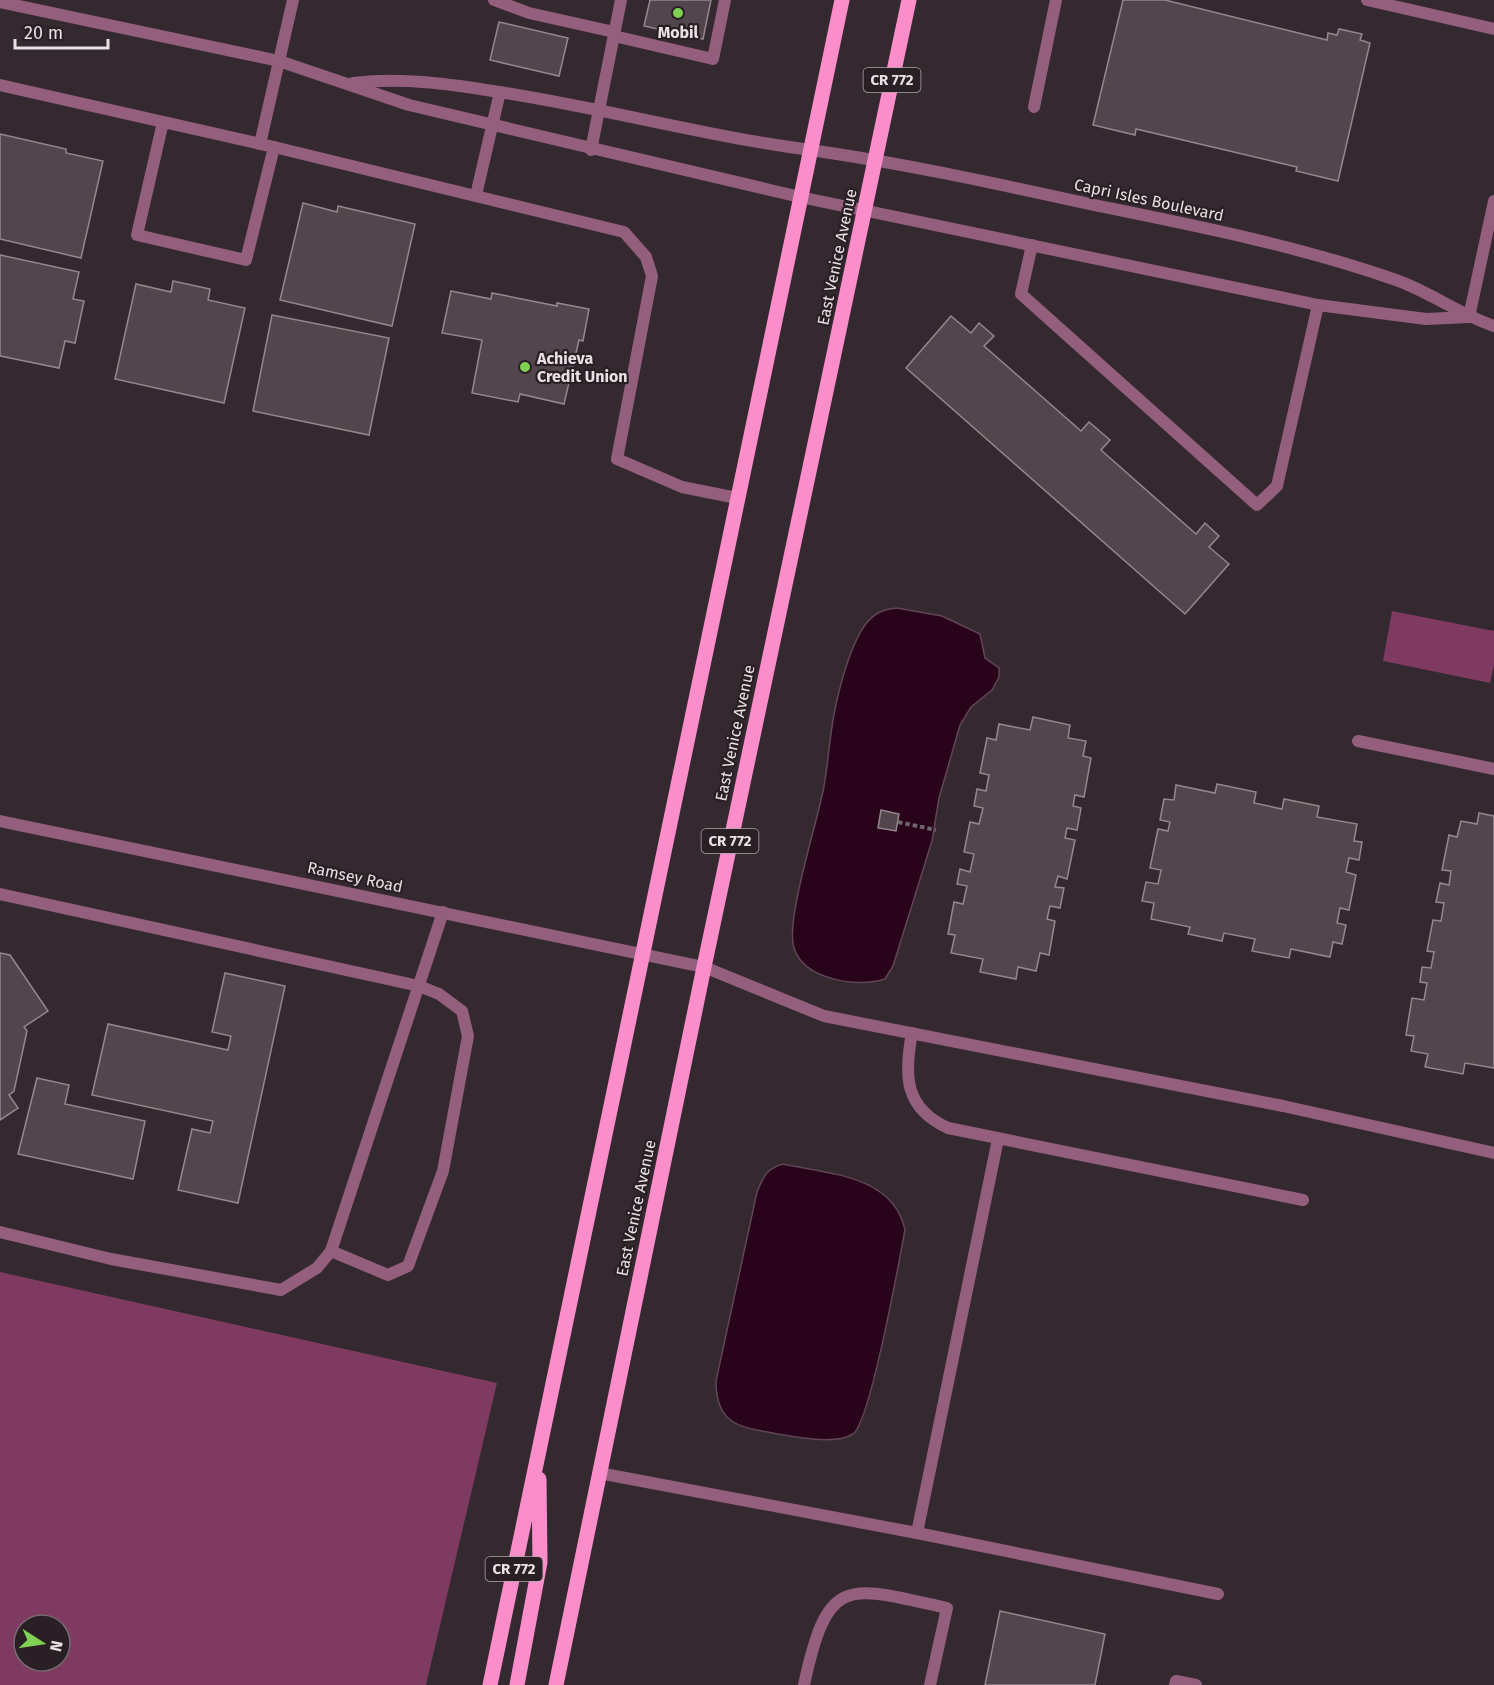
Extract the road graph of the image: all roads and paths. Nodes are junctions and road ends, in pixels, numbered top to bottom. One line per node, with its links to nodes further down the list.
1 (293, 0): 12 (street)
2 (494, 0): 11 (street)
3 (621, 0): 11 (street)
4 (725, 0): 11 (street)
5 (842, 0): 23 (main road, CR 772)
6 (909, 0): 24 (main road, East Venice Avenue / CR 772)
7 (1056, 0): 16 (street)
8 (1367, 0): 10 (street)
9 (0, 2): 12 (street, Capri Isles Boulevard)
10 (1494, 28)
11 (614, 34): 17 (street)
12 (279, 61): 13 (street, Capri Isles Boulevard); 20 (street)
13 (349, 83): 15 (street, Capri Isles Boulevard); 19 (street, Capri Isles Boulevard)
14 (0, 85): 18 (street)
15 (500, 92): 17 (street, Capri Isles Boulevard); 19 (street)
16 (1034, 107)
17 (598, 110): 22 (street); 23 (street, Capri Isles Boulevard)
18 (163, 122): 20 (street); 21 (street)
19 (493, 126): 22 (street, Capri Isles Boulevard); 25 (street)
20 (260, 144): 21 (street)
21 (273, 147): 25 (street)
22 (591, 150): 26 (street, Capri Isles Boulevard)
23 (810, 150): 24 (street, Capri Isles Boulevard); 26 (main road, CR 772)
24 (875, 160): 28 (main road, East Venice Avenue / CR 772); 31 (street, Capri Isles Boulevard)
25 (476, 195): 33 (street)
26 (800, 197): 28 (street, Capri Isles Boulevard); 33 (main road, CR 772)
27 (1494, 205): 31 (street)
28 (866, 210): 29 (street, Capri Isles Boulevard); 42 (main road, East Venice Avenue / CR 772)
29 (1032, 245): 30 (street, Capri Isles Boulevard); 30 (street)
30 (1318, 305): 31 (street, Capri Isles Boulevard)
31 (1469, 317): 32 (street, Capri Isles Boulevard)
32 (1494, 326)
33 (737, 498): 41 (main road, CR 772)
34 (1358, 741): 35 (street)
35 (1494, 769)
36 (0, 821): 40 (street, Ramsey Road)
37 (898, 822): 38 (path)
38 (936, 830)
39 (0, 894): 43 (street)
40 (443, 912): 41 (street, Ramsey Road); 43 (street)
41 (642, 952): 42 (street, Ramsey Road); 50 (main road, CR 772)
42 (704, 967): 44 (street, Ramsey Road); 51 (main road, East Venice Avenue / CR 772)
43 (419, 986): 49 (street); 49 (street)
44 (912, 1033): 45 (street); 46 (street, Ramsey Road)
45 (998, 1139): 47 (street); 52 (street)
46 (1494, 1153)
47 (1303, 1200)
48 (0, 1232): 49 (street)
49 (331, 1251)
50 (539, 1452): 54 (main road, CR 772); 55 (main road)
51 (599, 1473): 52 (street); 56 (main road, East Venice Avenue / CR 772)
52 (916, 1533): 53 (street)
53 (1218, 1594)
54 (490, 1685)
55 (517, 1685)
56 (556, 1685)
57 (804, 1685): 58 (street)
58 (930, 1685)
59 (1175, 1685): 60 (street)
60 (1196, 1685)

